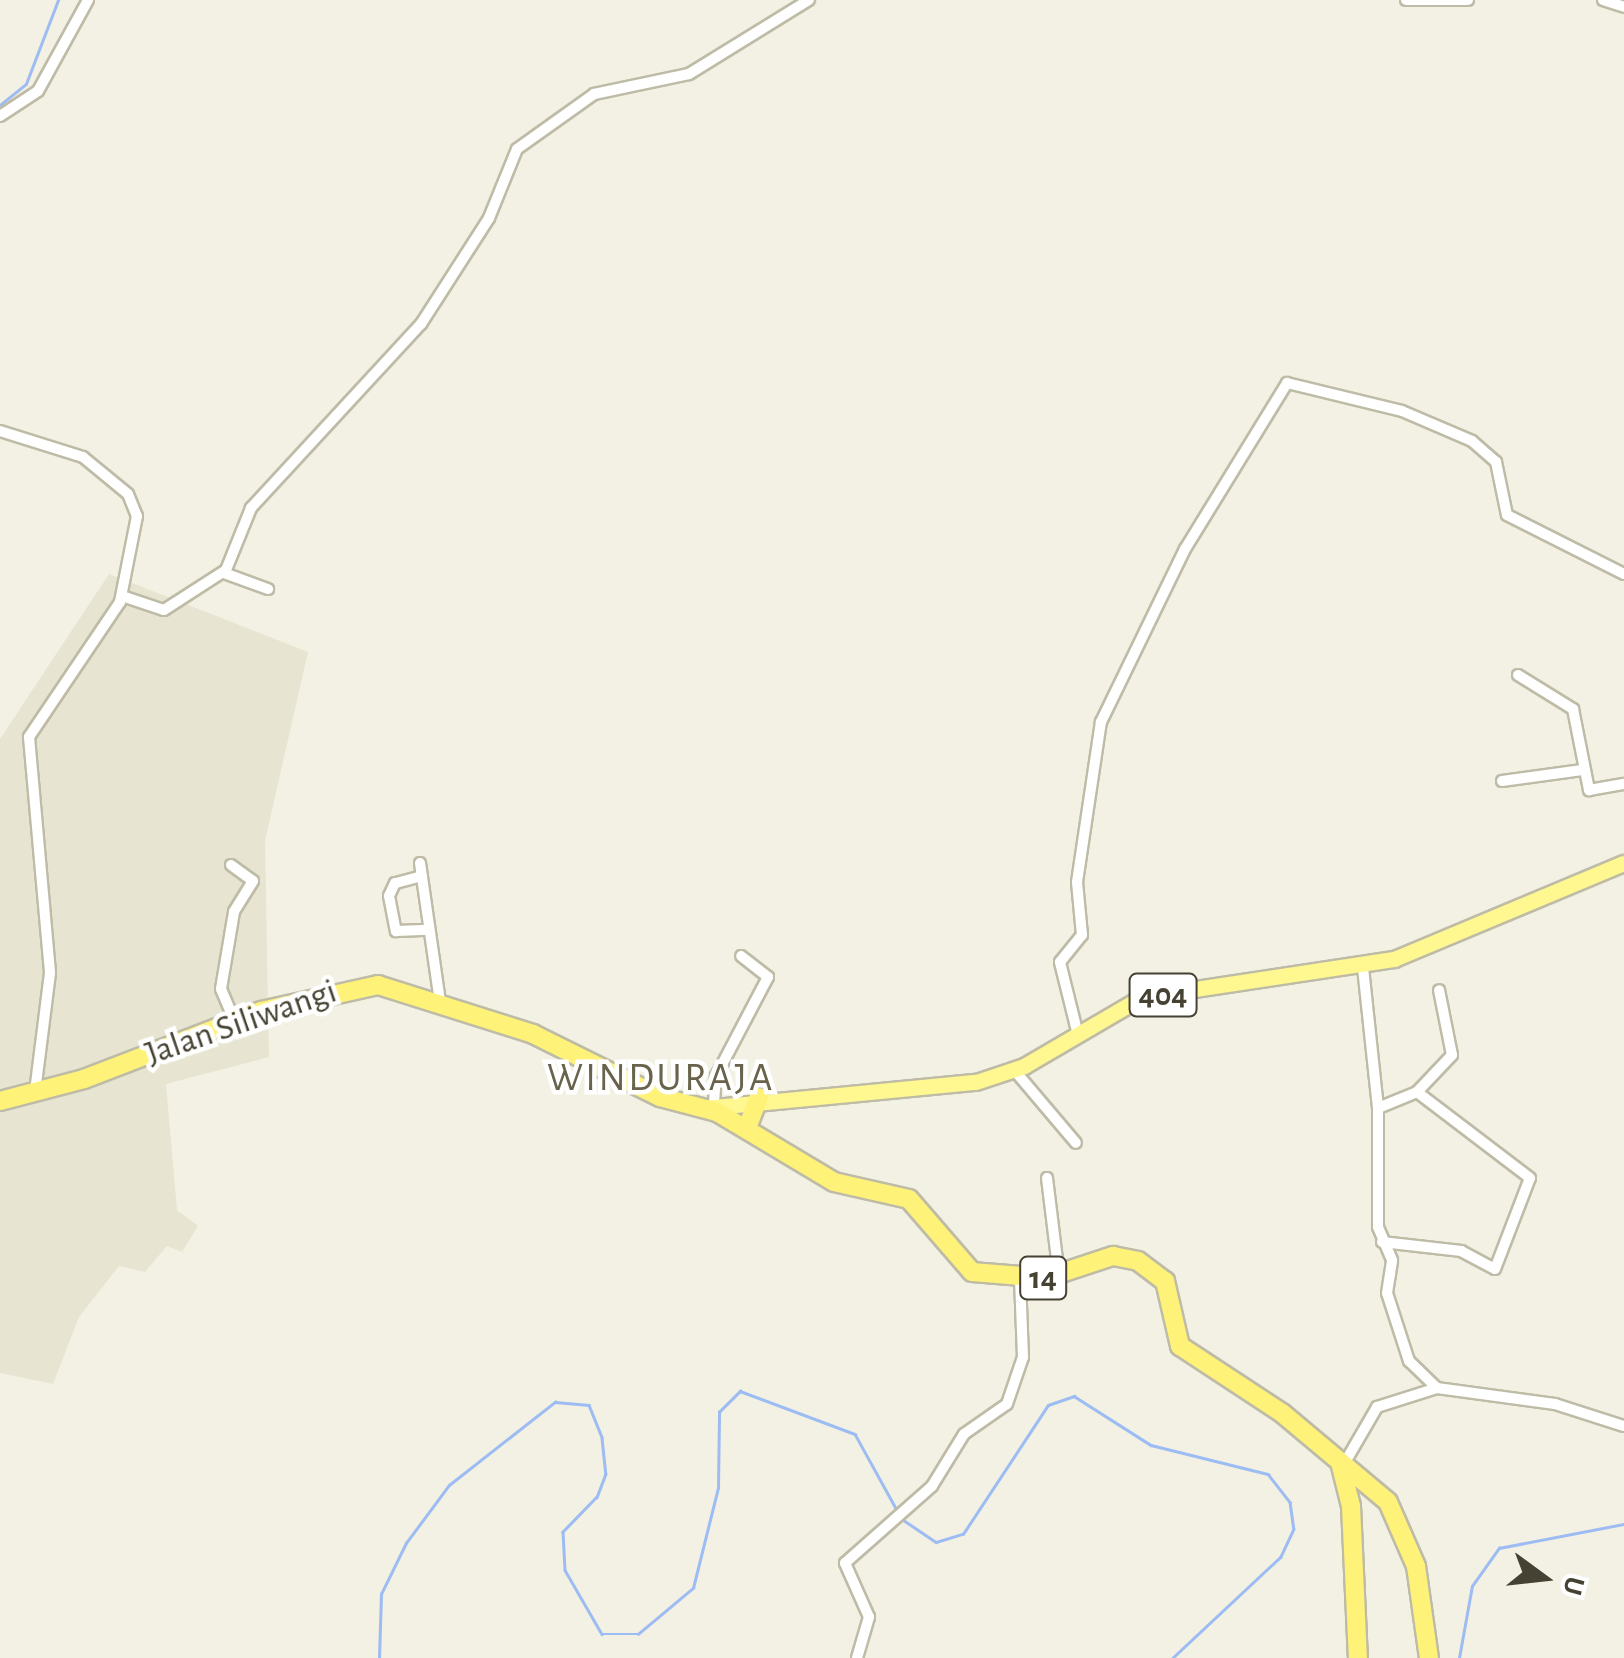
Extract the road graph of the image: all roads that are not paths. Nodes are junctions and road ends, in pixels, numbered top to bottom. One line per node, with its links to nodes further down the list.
1 (88, 0): 7 (street)
2 (809, 0): 9 (street)
3 (1406, 0): 4 (street)
4 (1468, 0)
5 (1603, 0): 6 (street)
6 (1624, 7)
7 (0, 116)
8 (0, 430): 12 (street)
9 (224, 573): 11 (street); 12 (street)
10 (1624, 574): 27 (street)
11 (268, 589)
12 (122, 596): 30 (street)
13 (1518, 675): 14 (street)
14 (1582, 770): 15 (street); 16 (street)
15 (1502, 780)
16 (1624, 784)
17 (420, 863): 20 (street)
18 (1624, 863): 23 (main road, 404)
19 (231, 864): 26 (street)
20 (422, 876): 21 (street); 21 (street)
21 (430, 930): 25 (street)
22 (741, 956): 33 (street)
23 (1363, 968): 27 (main road, 404); 34 (street)
24 (1439, 990): 29 (street)
25 (440, 1001): 26 (highway, Jalan Siliwangi / 14); 33 (highway, Jalan Siliwangi / 14)
26 (234, 1020): 30 (highway, Jalan Siliwangi / 14)
27 (1078, 1034): 28 (main road, 404)
28 (1015, 1071): 31 (main road, 404); 36 (street)
29 (1417, 1092): 34 (street); 38 (street)
30 (35, 1093): 32 (highway, Jalan Siliwangi / 14)
31 (759, 1098): 33 (main road, 404); 35 (highway)
32 (0, 1101)
33 (709, 1105): 35 (highway, 14)
34 (1378, 1108): 38 (street)
35 (747, 1128): 40 (highway, 14)
36 (1076, 1143)
37 (1047, 1178): 39 (street)
38 (1382, 1242): 41 (street)
39 (1060, 1277): 40 (highway, 14); 43 (highway, 14)
40 (1020, 1279): 44 (street)
41 (1437, 1388): 42 (street); 43 (street)
42 (1624, 1426)
43 (1342, 1462): 45 (highway); 46 (highway, 14)
44 (857, 1658)
45 (1358, 1658)
46 (1430, 1658)

